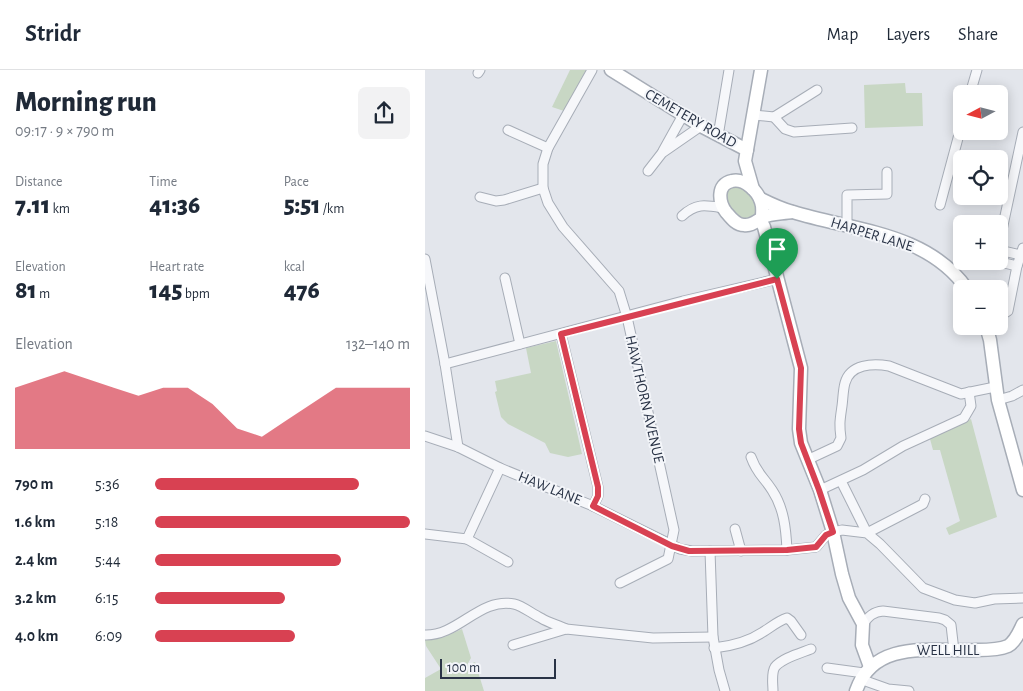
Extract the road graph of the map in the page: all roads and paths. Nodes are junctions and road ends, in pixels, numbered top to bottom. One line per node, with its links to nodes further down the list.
1 (592, 70): 17 (street, HAWTHORN AVENUE)
2 (611, 70): 9 (street, CEMETERY ROAD)
3 (729, 70): 15 (street)
4 (761, 70): 8 (street)
5 (977, 70): 6 (street)
6 (973, 85)
7 (817, 90): 10 (street)
8 (754, 114): 10 (street); 19 (street)
9 (683, 115): 11 (street, CEMETERY ROAD); 18 (street)
10 (774, 117): 12 (street)
11 (701, 126): 15 (street, CEMETERY ROAD); 18 (street)
12 (852, 128)
13 (508, 130): 17 (street)
14 (1023, 132): 30 (street)
15 (718, 136): 19 (street, CEMETERY ROAD)
16 (958, 140): 27 (street)
17 (548, 148): 23 (street, HAWTHORN AVENUE)
18 (662, 153): 20 (street)
19 (746, 156): 22 (street); 24 (street)
20 (648, 171)
21 (887, 172): 33 (street)
22 (725, 186): 24 (street); 26 (street); 28 (street)
23 (543, 188): 25 (street); 44 (street, HAWTHORN AVENUE)
24 (757, 194): 29 (street, HARPER LANE); 32 (street)
25 (480, 197)
26 (705, 205): 28 (street); 31 (street)
27 (940, 205)
28 (723, 208): 32 (street)
29 (792, 212): 32 (street, HARPER LANE); 33 (street, HARPER LANE)
30 (1005, 215)
31 (682, 216)
32 (761, 218): 40 (street)
33 (847, 225): 41 (street, HARPER LANE)
34 (1008, 251): 35 (street)
35 (1022, 252): 38 (street)
36 (425, 259): 42 (street)
37 (1008, 264): 38 (street)
38 (1017, 266): 43 (street)
39 (505, 278): 47 (street)
40 (777, 279): 44 (street); 56 (street)
41 (960, 280)
42 (429, 305): 48 (street)
43 (1008, 311)
44 (627, 317): 45 (street); 69 (street, HAWTHORN AVENUE)
45 (561, 334): 47 (street); 63 (street)
46 (989, 335): 49 (street)
47 (520, 344): 48 (street)
48 (445, 364): 54 (street)
49 (995, 387): 51 (street); 52 (street)
50 (1023, 390): 52 (street)
51 (969, 392): 56 (street); 59 (street)
52 (998, 400): 57 (street)
53 (425, 436): 54 (street, HAW LANE)
54 (458, 447): 58 (street, HAW LANE)
55 (751, 457): 70 (street)
56 (807, 460): 60 (street)
57 (1019, 466): 61 (street)
58 (500, 468): 63 (street, HAW LANE); 68 (street)
59 (841, 481): 60 (street); 66 (street)
60 (819, 490): 65 (street)
61 (1023, 490)
62 (925, 499): 66 (street)
63 (593, 506): 69 (street, HAW LANE)
64 (735, 529): 72 (street)
65 (833, 532): 66 (street); 70 (street, HAW LANE); 76 (street)
66 (867, 533): 75 (street)
67 (425, 534): 68 (street)
68 (467, 539): 73 (street)
69 (672, 546): 71 (street, HAW LANE); 74 (street)
70 (787, 550): 72 (street, HAW LANE)
71 (710, 551): 72 (street, HAW LANE); 81 (street)
72 (741, 551)
73 (508, 562)
74 (620, 583)
75 (1023, 598)
76 (863, 624): 85 (street); 87 (street)
77 (1022, 626): 85 (street, WELL HILL)
78 (566, 629): 79 (street); 81 (street); 82 (street)
79 (425, 635)
80 (801, 635): 83 (street)
81 (713, 637): 83 (street)
82 (513, 645)
83 (715, 648): 88 (street)
84 (811, 649): 89 (street)
85 (954, 651): 87 (street, WELL HILL)
86 (827, 668): 87 (street)
87 (863, 678): 90 (street)
88 (725, 691)
89 (773, 691)
90 (909, 691)

